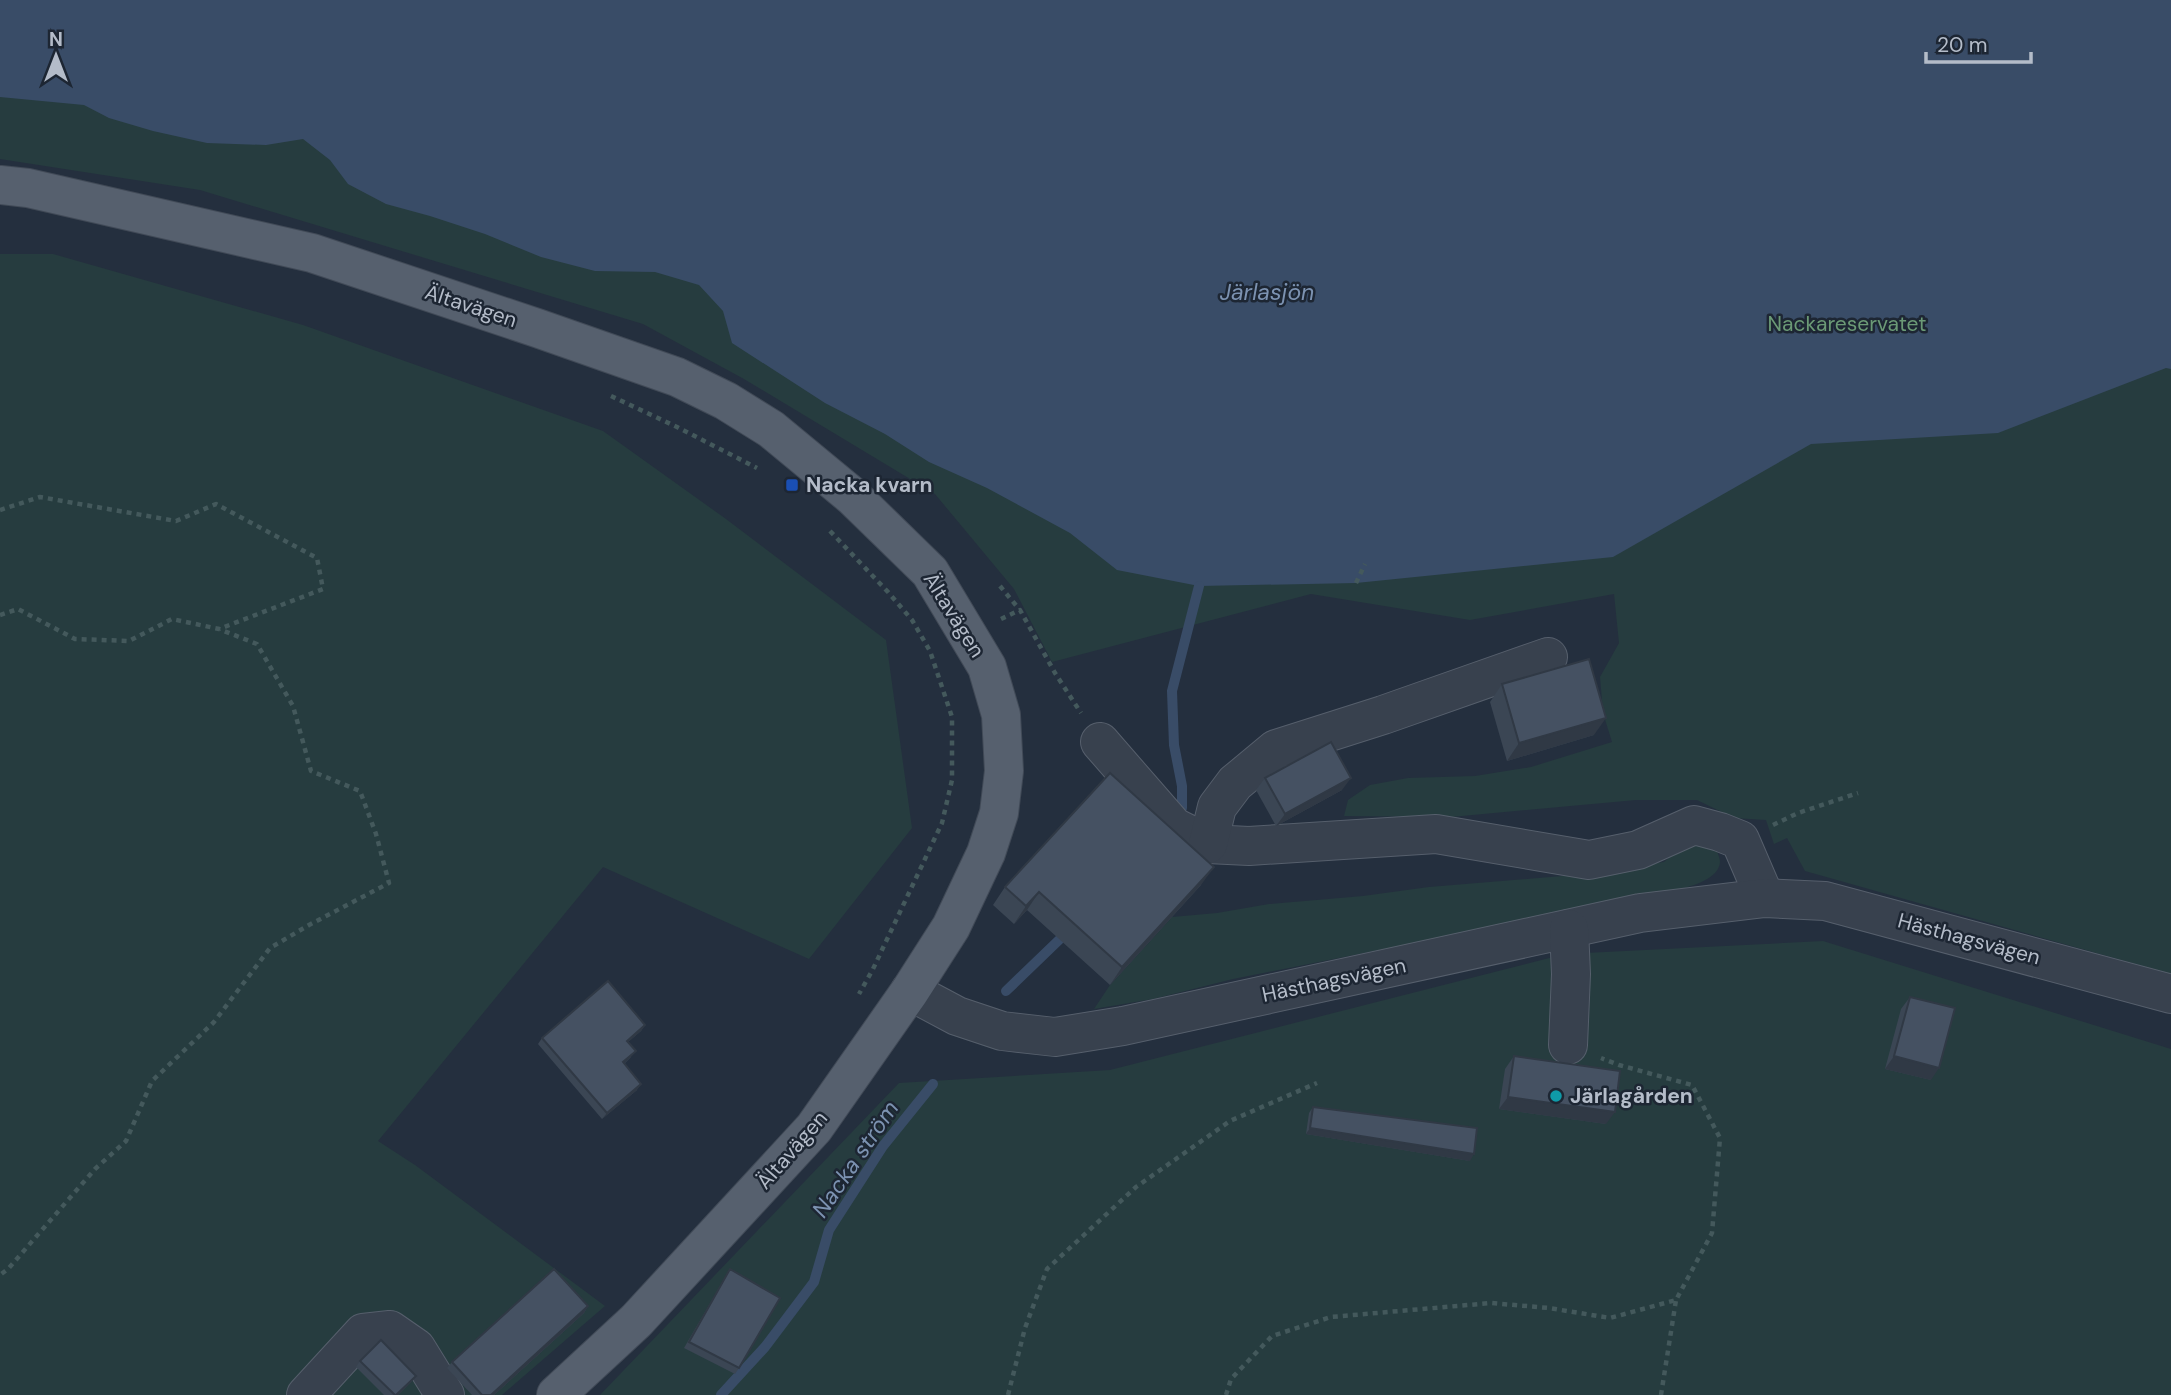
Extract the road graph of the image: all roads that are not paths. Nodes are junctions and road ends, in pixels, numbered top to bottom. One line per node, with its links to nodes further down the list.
1 (0, 185): 7 (main road, Ältavägen)
2 (1548, 657): 4 (street)
3 (1100, 742): 4 (street)
4 (1208, 844): 5 (street)
5 (1765, 898): 6 (street, Hästhagsvägen); 8 (street, Hästhagsvägen)
6 (1569, 929): 7 (street, Hästhagsvägen); 9 (street)
7 (910, 990): 12 (main road, Ältavägen)
8 (2171, 994)
9 (1568, 1045)
10 (306, 1395): 11 (street)
11 (445, 1395)
12 (556, 1395)

